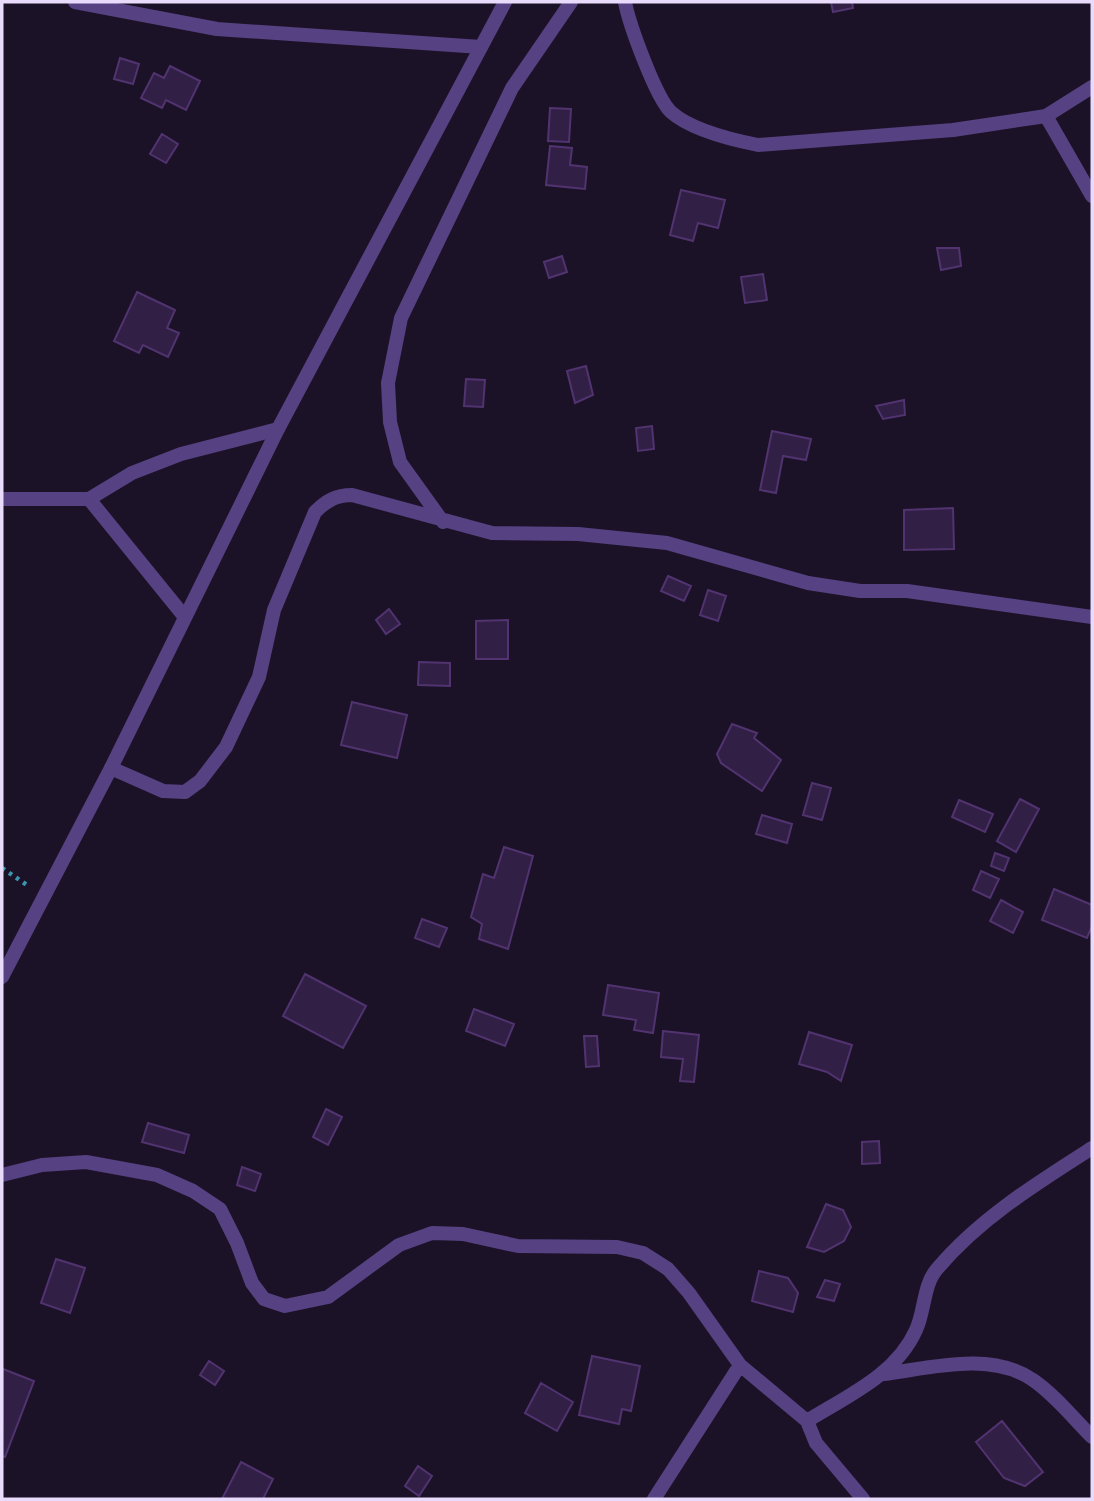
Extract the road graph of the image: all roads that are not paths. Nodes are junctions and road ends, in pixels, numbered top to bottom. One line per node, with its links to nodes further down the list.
1 (75, 2): 5 (street)
2 (505, 2): 5 (street)
3 (571, 2): 12 (street)
4 (625, 2): 7 (street)
5 (481, 47): 9 (street)
6 (1092, 87): 7 (street)
7 (1046, 117): 8 (street)
8 (1092, 196)
9 (278, 429): 11 (street); 13 (street)
10 (2, 499): 11 (street)
11 (89, 499): 13 (street)
12 (443, 522): 14 (street); 15 (street)
13 (184, 616): 15 (street)
14 (1092, 617)
15 (111, 768): 16 (street)
16 (2, 977)
17 (1092, 1148): 20 (street)
18 (2, 1175): 19 (street)
19 (740, 1365): 21 (street); 23 (street)
20 (884, 1374): 21 (street); 22 (street)
21 (807, 1421): 24 (street)
22 (1092, 1437)
23 (654, 1499)
24 (863, 1499)

